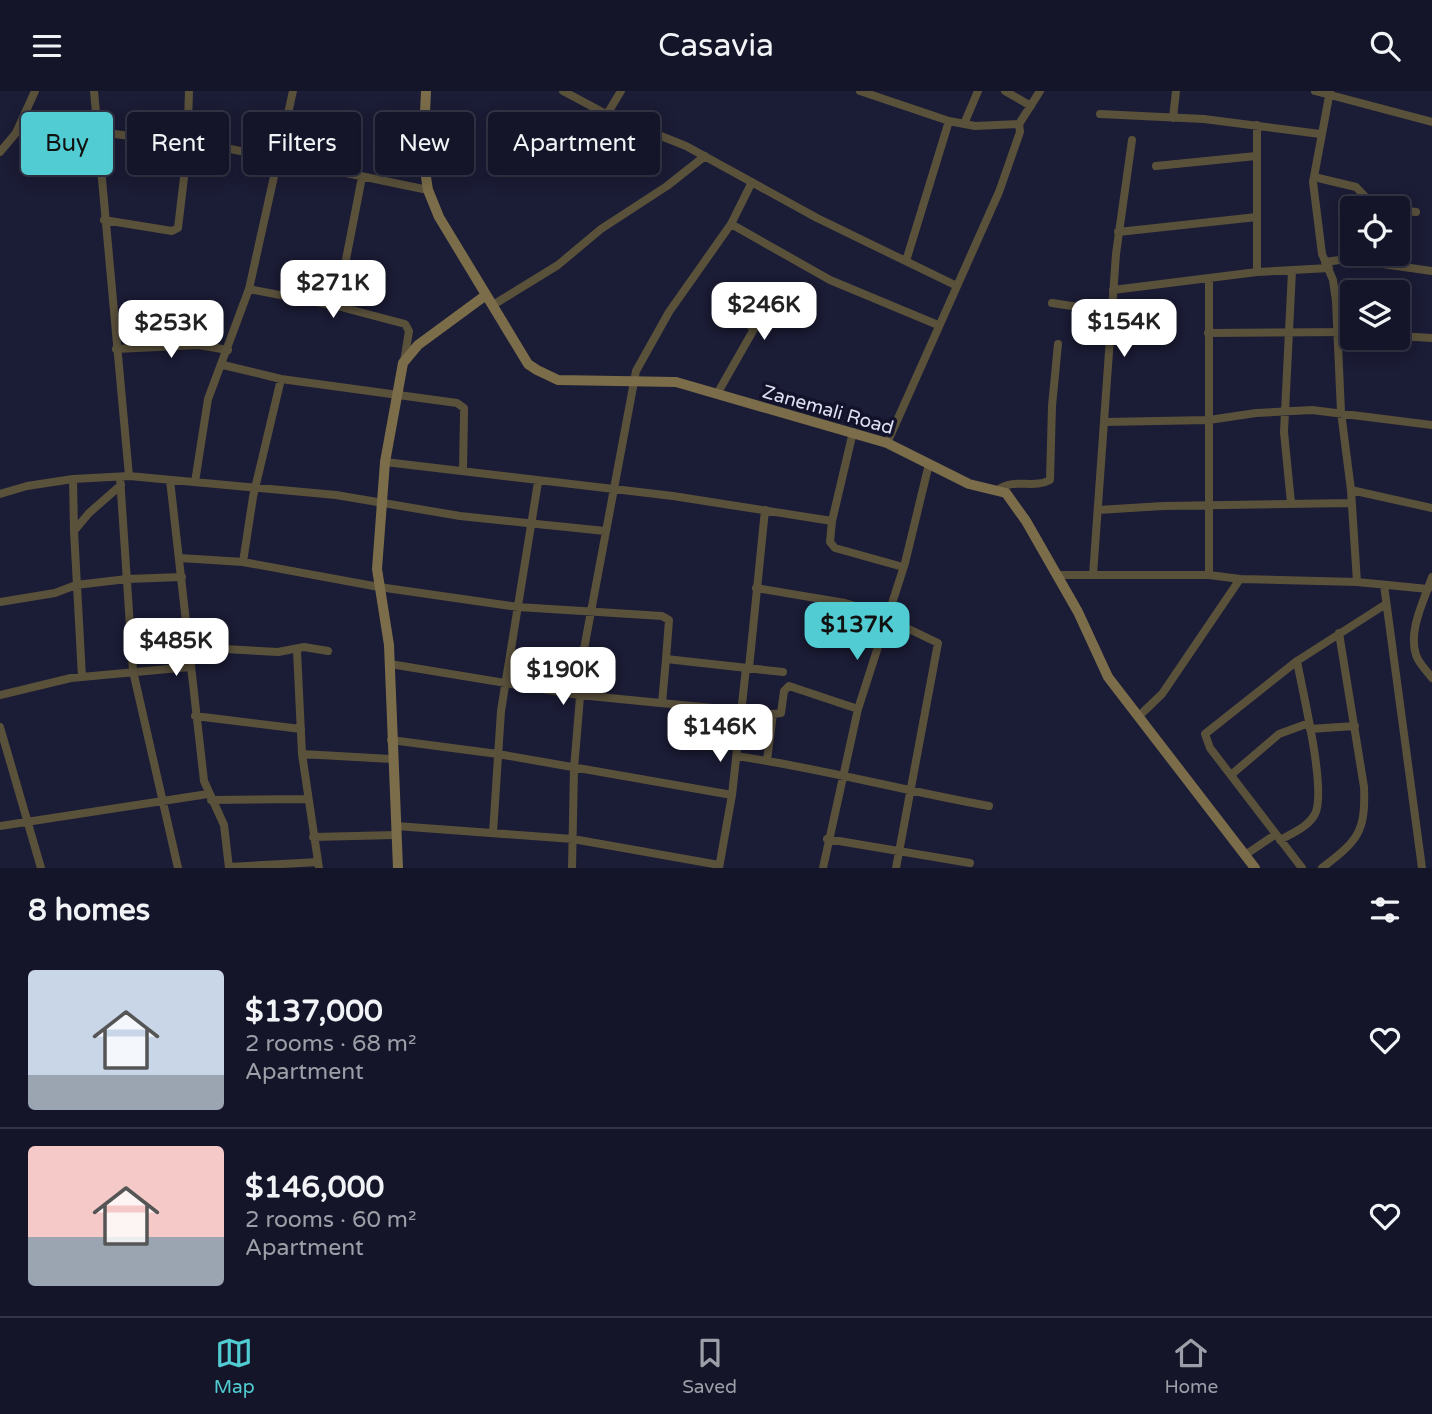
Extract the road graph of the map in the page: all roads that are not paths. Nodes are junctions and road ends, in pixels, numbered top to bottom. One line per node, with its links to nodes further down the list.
1 (35, 91): 31 (street)
2 (94, 91): 16 (street)
3 (190, 91): 17 (street)
4 (293, 91): 18 (street)
5 (426, 91): 42 (street, Zanemali Road)
6 (563, 91): 19 (street)
7 (621, 91): 20 (street)
8 (860, 91): 23 (street)
9 (978, 91): 25 (street)
10 (1005, 91): 15 (street)
11 (1040, 91): 15 (street)
12 (1176, 91): 22 (street)
13 (1315, 91): 14 (street)
14 (1330, 93): 24 (street); 28 (street)
15 (1031, 106): 26 (street)
16 (96, 112)
17 (189, 112)
18 (289, 112)
19 (602, 112)
20 (610, 112)
21 (1100, 114): 22 (street)
22 (1173, 118): 27 (street)
23 (949, 121): 25 (street); 50 (street)
24 (1432, 122)
25 (964, 124): 26 (street)
26 (1018, 124): 56 (street)
27 (1257, 125): 28 (street); 33 (street)
28 (1320, 134): 40 (street)
29 (660, 137): 32 (street)
30 (1132, 140): 49 (street)
31 (0, 152)
32 (705, 156): 41 (street); 63 (street)
33 (1256, 156): 34 (street); 46 (street)
34 (1156, 166)
35 (101, 175): 47 (street)
36 (183, 175): 47 (street)
37 (276, 175): 57 (street)
38 (353, 175): 39 (street)
39 (362, 177): 42 (street); 62 (street)
40 (1314, 177): 43 (street); 51 (street)
41 (752, 182): 48 (street); 50 (street)
42 (428, 190): 59 (street, Zanemali Road)
43 (1364, 196)
44 (1410, 211): 45 (street)
45 (1416, 212)
46 (1257, 217): 49 (street); 54 (street)
47 (104, 220): 73 (street)
48 (731, 224): 65 (street); 78 (street)
49 (1118, 232): 58 (street)
50 (906, 261): 56 (street)
51 (1327, 265): 52 (street); 53 (street); 67 (street)
52 (1292, 271): 54 (street); 66 (street)
53 (1432, 271)
54 (1257, 272): 55 (street)
55 (1209, 281): 58 (street); 69 (street)
56 (957, 286): 65 (street)
57 (249, 289): 62 (street); 74 (street)
58 (1113, 291): 64 (street)
59 (486, 295): 63 (street, Zanemali Road); 75 (street)
60 (1052, 303): 64 (street)
61 (723, 304): 79 (street)
62 (337, 306): 75 (street)
63 (493, 306): 78 (street, Zanemali Road)
64 (1112, 311): 84 (street)
65 (938, 325): 87 (street)
66 (1288, 330): 67 (street); 69 (street); 81 (street)
67 (1337, 331): 68 (street); 82 (street)
68 (1340, 331)
69 (1208, 333): 83 (street)
70 (1410, 337): 71 (street)
71 (1432, 338)
72 (1058, 344): 97 (street)
73 (116, 349): 74 (street); 92 (street)
74 (228, 350): 76 (street)
75 (403, 363): 80 (street)
76 (222, 365): 77 (street); 94 (street)
77 (281, 379): 80 (street); 96 (street)
78 (636, 379): 79 (street, Zanemali Road); 98 (street)
79 (717, 394): 86 (street, Zanemali Road)
80 (396, 396): 88 (street); 90 (street)
81 (1284, 411): 82 (street); 83 (street); 102 (street)
82 (1341, 412): 85 (street); 99 (street)
83 (1209, 420): 84 (street); 104 (street)
84 (1105, 422): 107 (street)
85 (1432, 425)
86 (853, 432): 87 (street, Zanemali Road); 108 (street)
87 (887, 443): 89 (street, Zanemali Road)
88 (385, 462): 90 (street); 101 (street)
89 (929, 464): 97 (street, Zanemali Road); 114 (street)
90 (463, 471): 95 (street)
91 (73, 479): 92 (street); 100 (street); 110 (street)
92 (123, 479): 93 (street); 110 (street); 120 (street)
93 (170, 480): 94 (street); 112 (street)
94 (194, 482): 96 (street)
95 (538, 482): 98 (street); 109 (street)
96 (255, 488): 101 (street); 113 (street)
97 (999, 489): 115 (street)
98 (614, 490): 106 (street); 111 (street)
99 (1351, 490): 103 (street); 105 (street)
100 (0, 494)
101 (381, 502): 109 (street); 125 (street)
102 (1291, 503): 103 (street); 104 (street)
103 (1351, 503): 122 (street)
104 (1207, 506): 107 (street); 117 (street)
105 (1432, 508)
106 (765, 510): 108 (street); 126 (street)
107 (1098, 510): 116 (street)
108 (832, 521): 114 (street)
109 (531, 525): 111 (street); 130 (street)
110 (74, 531): 123 (street)
111 (605, 531): 131 (street)
112 (180, 558): 113 (street); 118 (street)
113 (243, 562): 125 (street)
114 (903, 566): 132 (street)
115 (1057, 575): 116 (street); 154 (street)
116 (1093, 575): 117 (street)
117 (1209, 575): 121 (street)
118 (182, 577): 120 (street); 134 (street)
119 (1432, 577): 127 (street)
120 (127, 579): 123 (street); 142 (street)
121 (1240, 579): 122 (street); 154 (street)
122 (1357, 582): 124 (street)
123 (76, 585): 128 (street); 144 (street)
124 (1384, 585): 127 (street); 129 (street)
125 (379, 587): 130 (street); 139 (street)
126 (756, 588): 132 (street); 141 (street)
127 (1428, 589): 145 (street)
128 (0, 602)
129 (1386, 604): 133 (street); 197 (street)
130 (518, 607): 131 (street); 146 (street)
131 (591, 613): 137 (street); 148 (street)
132 (886, 616): 150 (street); 168 (street)
133 (1339, 633): 138 (street); 156 (street)
134 (190, 647): 135 (street); 140 (street)
135 (297, 651): 136 (street); 158 (street)
136 (328, 651)
137 (666, 659): 141 (street); 149 (street)
138 (1297, 661): 155 (street); 166 (street)
139 (390, 664): 146 (street); 159 (street)
140 (190, 667): 142 (street); 153 (street)
141 (748, 668): 143 (street); 151 (street)
142 (133, 671): 144 (street); 172 (street)
143 (783, 672)
144 (82, 677): 147 (street)
145 (1432, 678)
146 (505, 684): 148 (street); 161 (street)
147 (0, 695)
148 (579, 695): 149 (street); 165 (street)
149 (662, 703): 151 (street)
150 (858, 709): 152 (street); 167 (street)
151 (741, 712): 152 (street); 162 (street)
152 (773, 714): 164 (street)
153 (195, 716): 158 (street); 170 (street)
154 (1139, 716): 183 (street)
155 (1310, 726): 156 (street); 166 (street); 179 (street)
156 (1355, 726): 196 (street)
157 (0, 727): 174 (street)
158 (300, 729): 160 (street)
159 (391, 740): 161 (street); 163 (street)
160 (302, 754): 163 (street); 171 (street)
161 (498, 754): 165 (street); 177 (street)
162 (736, 756): 164 (street); 169 (street)
163 (391, 759): 176 (street)
164 (767, 760): 167 (street)
165 (574, 769): 169 (street); 180 (street)
166 (1231, 775): 179 (street)
167 (842, 776): 168 (street); 181 (street)
168 (910, 792): 173 (street); 182 (street)
169 (732, 795): 187 (street)
170 (209, 797): 171 (street); 172 (street); 186 (street)
171 (307, 799): 178 (street)
172 (164, 802): 174 (street); 189 (street)
173 (989, 806)
174 (29, 822): 175 (street); 188 (street)
175 (0, 826)
176 (396, 830): 177 (street); 178 (street); 190 (street)
177 (493, 833): 180 (street)
178 (313, 837): 185 (street)
179 (1278, 837): 183 (street); 195 (street)
180 (573, 839): 187 (street); 191 (street)
181 (827, 839): 182 (street); 192 (street)
182 (899, 853): 184 (street); 193 (street)
183 (1245, 855): 194 (street)
184 (970, 863)
185 (318, 865): 186 (street)
186 (229, 867)
187 (719, 867)
188 (41, 868)
189 (178, 868)
190 (398, 868)
191 (572, 868)
192 (823, 868)
193 (896, 868)
194 (1255, 868)
195 (1302, 868)
196 (1322, 868)
197 (1422, 868)

